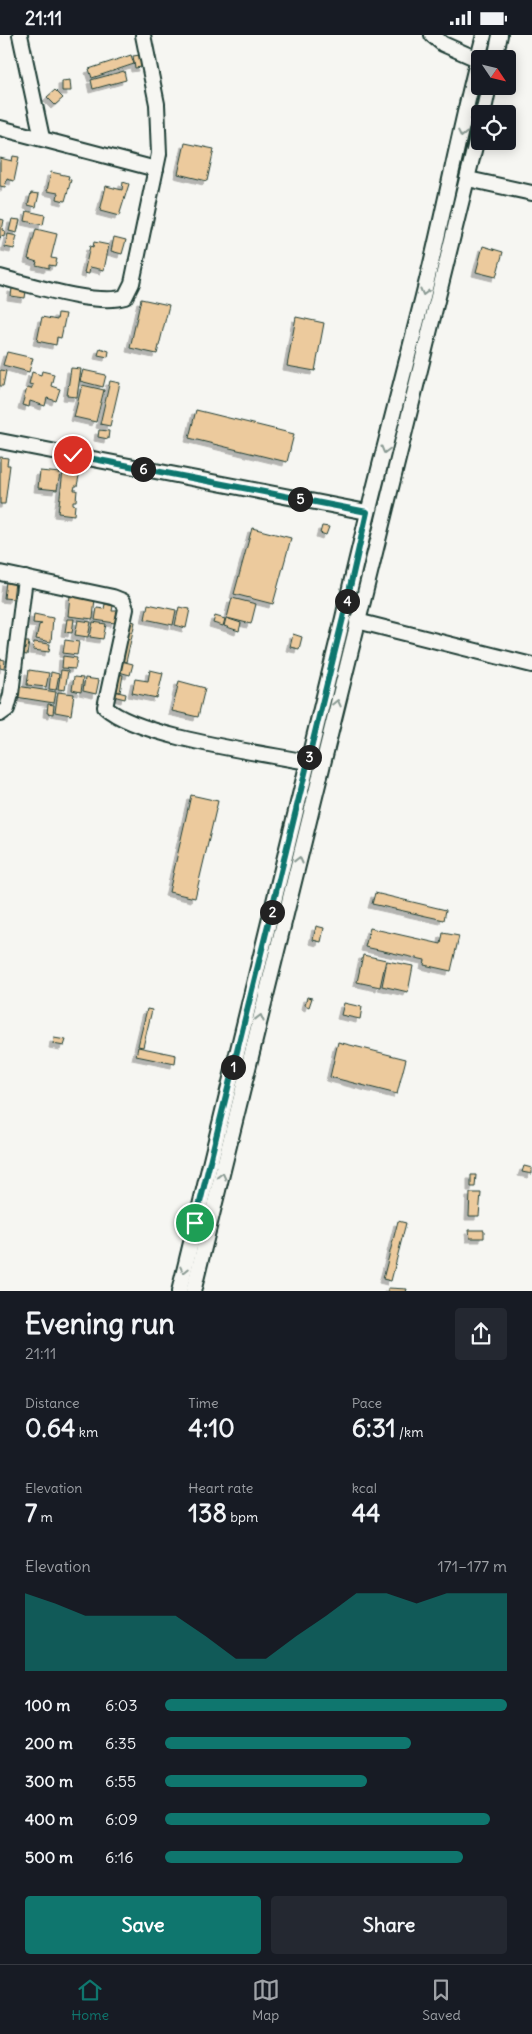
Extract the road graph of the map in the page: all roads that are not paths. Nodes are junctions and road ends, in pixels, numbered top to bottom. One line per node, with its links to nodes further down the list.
1 (20, 35): 11 (street)
2 (143, 35): 13 (street)
3 (432, 35): 8 (street)
4 (484, 35): 6 (street)
5 (500, 35): 7 (street)
6 (480, 50)
7 (497, 50)
8 (471, 56)
9 (471, 86): 18 (street, one-way to 18)
10 (0, 128): 11 (street)
11 (42, 138): 13 (street)
12 (475, 150): 14 (street)
13 (156, 169): 16 (street)
14 (468, 179): 15 (street); 21 (street)
15 (532, 193)
16 (0, 277)
17 (0, 441): 18 (street)
18 (367, 512): 24 (street)
19 (0, 573): 20 (street)
20 (25, 578): 23 (street); 24 (street)
21 (356, 621): 22 (street); 26 (street, one-way to 21)
22 (532, 665)
23 (0, 714)
24 (308, 762): 25 (street, one-way to 25)
25 (179, 1291)
26 (193, 1291)

